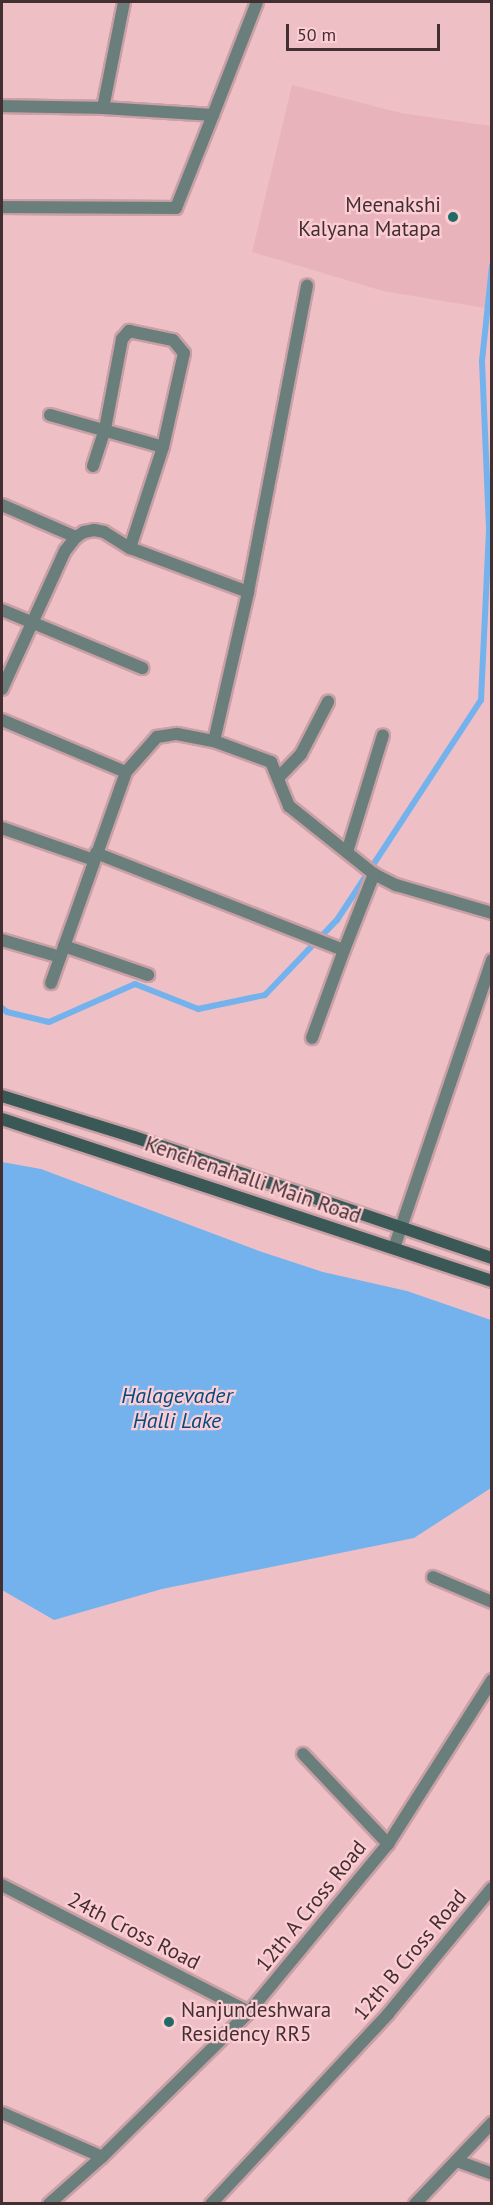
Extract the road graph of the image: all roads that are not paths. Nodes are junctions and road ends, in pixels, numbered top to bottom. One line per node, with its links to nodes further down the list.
1 (124, 2): 4 (street)
2 (257, 2): 5 (street)
3 (2, 106): 4 (street)
4 (103, 108): 5 (street)
5 (213, 115): 6 (street)
6 (2, 207)
7 (307, 285): 15 (street)
8 (50, 415): 9 (street)
9 (105, 429): 10 (street); 10 (street); 11 (street)
10 (164, 447): 14 (street)
11 (93, 466)
12 (2, 505): 13 (street)
13 (76, 537): 14 (street); 17 (street)
14 (130, 548): 15 (street)
15 (248, 592): 23 (street)
16 (2, 610): 17 (street)
17 (32, 623): 18 (street); 19 (street)
18 (142, 668)
19 (2, 689)
20 (328, 702): 25 (street)
21 (2, 720): 24 (street)
22 (383, 735): 27 (street)
23 (214, 741): 24 (street); 25 (street)
24 (126, 772): 28 (street)
25 (278, 778): 27 (street)
26 (2, 828): 28 (street)
27 (351, 854): 29 (street)
28 (95, 856): 32 (street); 33 (street)
29 (374, 873): 30 (street); 32 (street)
30 (492, 913)
31 (2, 940): 33 (street)
32 (345, 950): 37 (street)
33 (62, 952): 35 (street); 36 (street)
34 (492, 960): 40 (street)
35 (148, 975)
36 (51, 983)
37 (312, 1038)
38 (2, 1096): 40 (main road, Kenchenahalli Main Road)
39 (2, 1119): 41 (main road, Kenchenahalli Main Road)
40 (401, 1228): 41 (street); 42 (main road, Kenchenahalli Main Road)
41 (394, 1248): 43 (main road, Kenchenahalli Main Road)
42 (492, 1258)
43 (492, 1281)
44 (433, 1577): 45 (street)
45 (492, 1602)
46 (492, 1680): 48 (street, 12th A Cross Road)
47 (303, 1754): 48 (street)
48 (388, 1844): 51 (street, 12th A Cross Road)
49 (2, 1885): 51 (street, 24th Cross Road)
50 (492, 1888): 58 (street, 12th B Cross Road)
51 (249, 2012): 54 (street, 12th A Cross Road)
52 (2, 2113): 54 (street)
53 (492, 2123): 55 (street)
54 (102, 2157): 57 (street, 12th A Cross Road)
55 (457, 2161): 56 (street); 59 (street)
56 (492, 2174)
57 (50, 2204)
58 (211, 2204)
59 (414, 2204)

